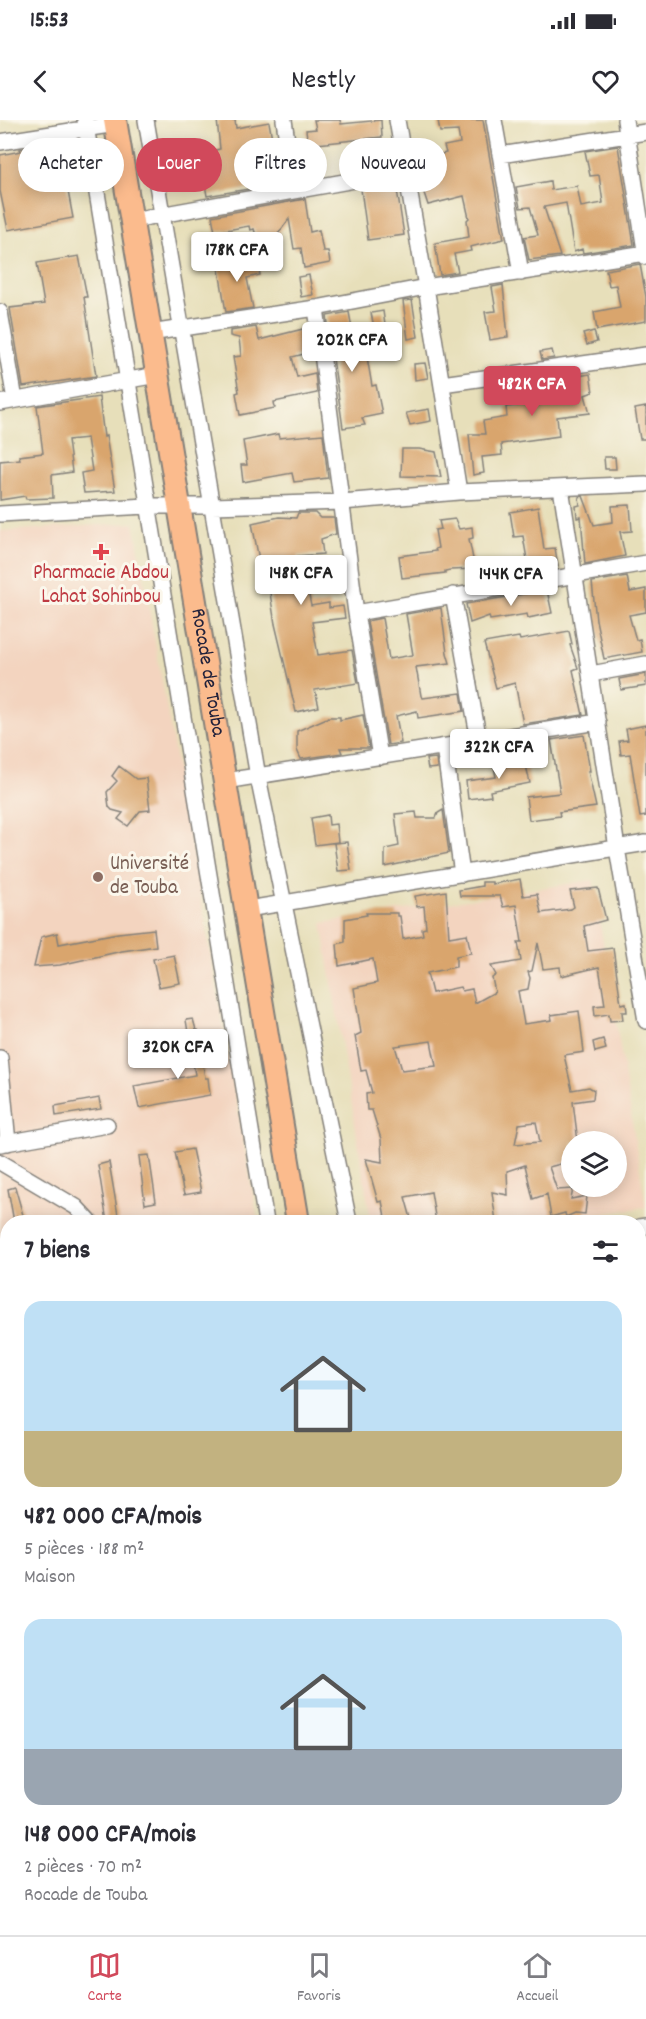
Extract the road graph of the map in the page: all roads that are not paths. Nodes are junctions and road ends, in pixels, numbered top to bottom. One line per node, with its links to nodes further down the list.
1 (146, 120): 15 (street)
2 (284, 120): 9 (street)
3 (397, 120): 10 (street)
4 (494, 120): 12 (street)
5 (116, 122): 6 (street); 16 (main road, Rocade de Touba)
6 (85, 124): 11 (street); 26 (street)
7 (626, 128): 8 (street); 12 (street); 17 (street)
8 (646, 132)
9 (287, 138)
10 (400, 138)
11 (0, 142)
12 (500, 156): 18 (street)
13 (283, 192): 15 (street)
14 (409, 192): 19 (street)
15 (162, 215): 16 (street); 22 (street)
16 (132, 220): 23 (main road, Rocade de Touba)
17 (646, 255): 18 (street)
18 (521, 273): 19 (street)
19 (426, 287): 20 (street); 27 (street)
20 (315, 308): 22 (street); 32 (street)
21 (0, 312): 28 (street)
22 (182, 329): 23 (street); 35 (street)
23 (150, 333): 25 (main road, Rocade de Touba)
24 (646, 355): 27 (street)
25 (157, 375): 26 (street); 34 (main road, Rocade de Touba)
26 (127, 381): 28 (street); 33 (street)
27 (442, 384): 31 (street)
28 (7, 401)
29 (646, 484): 30 (street)
30 (561, 488): 31 (street); 38 (street)
31 (459, 492): 32 (street)
32 (342, 502): 35 (street); 40 (street)
33 (147, 506): 34 (street); 36 (street); 60 (street)
34 (179, 506): 35 (street); 48 (main road, Rocade de Touba)
35 (212, 506): 47 (street)
36 (0, 514)
37 (646, 563): 38 (street)
38 (576, 574): 39 (street); 42 (street)
39 (453, 595): 40 (street); 44 (street)
40 (356, 613): 46 (street)
41 (646, 664): 42 (street)
42 (591, 674): 43 (street)
43 (598, 722): 44 (street); 50 (street)
44 (479, 741): 45 (street)
45 (444, 747): 46 (street); 51 (street)
46 (380, 757): 47 (street)
47 (258, 777): 48 (street); 52 (street)
48 (225, 781): 53 (main road, Rocade de Touba)
49 (646, 843): 50 (street)
50 (617, 848): 51 (street); 54 (street)
51 (462, 874): 52 (street)
52 (284, 901): 53 (street); 62 (street)
53 (247, 909): 61 (main road, Rocade de Touba)
54 (646, 1021)
55 (0, 1058): 57 (street)
56 (106, 1125): 57 (street)
57 (4, 1144)
58 (0, 1162): 59 (street)
59 (83, 1215)
60 (265, 1215)
61 (297, 1215)
62 (348, 1215)

